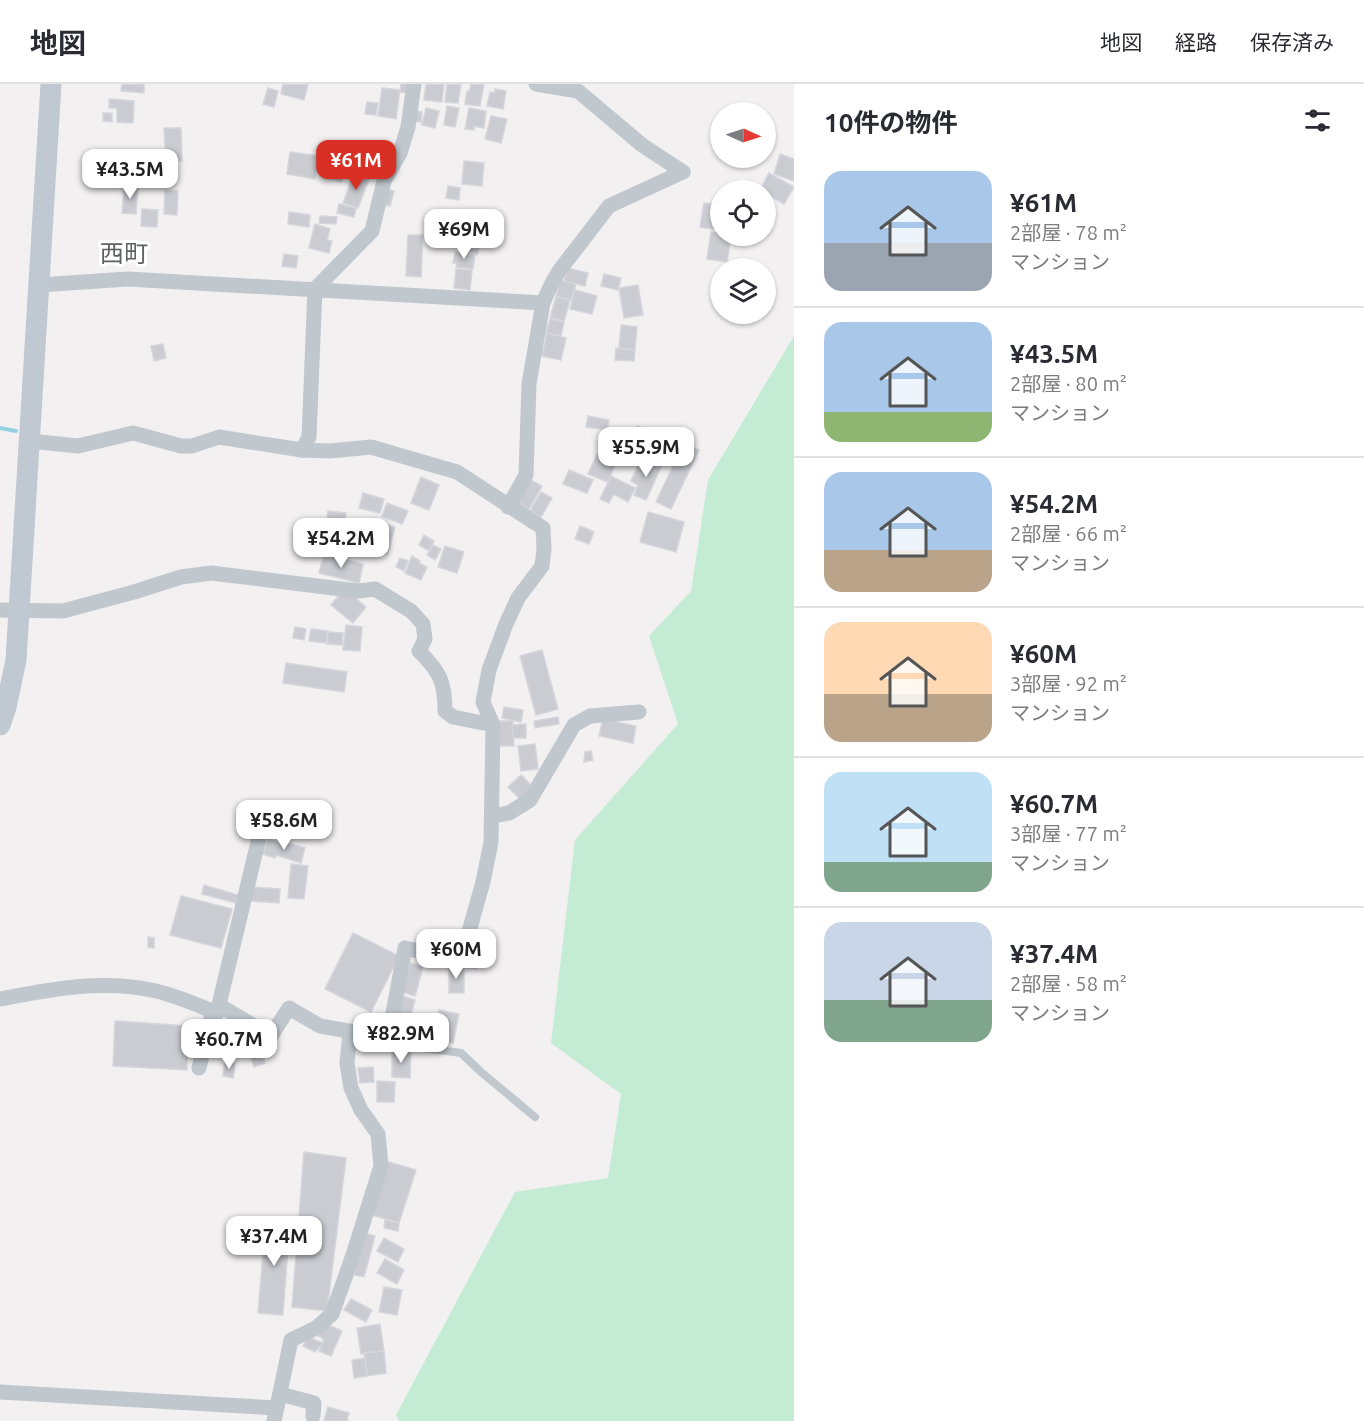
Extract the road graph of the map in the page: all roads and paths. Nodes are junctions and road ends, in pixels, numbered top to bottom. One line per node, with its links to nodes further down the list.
1 (51, 84): 5 (street)
2 (414, 84): 6 (street)
3 (536, 84): 4 (street)
4 (579, 87): 7 (street)
5 (39, 285): 6 (street); 8 (street)
6 (315, 289): 7 (street); 9 (street)
7 (543, 303): 10 (street)
8 (30, 441): 9 (street); 11 (street)
9 (302, 450): 10 (street)
10 (508, 507): 14 (street)
11 (10, 610): 13 (street); 14 (street)
12 (639, 712): 15 (street)
13 (0, 725)
14 (493, 725): 15 (street)
15 (492, 816): 20 (street)
16 (264, 817): 18 (street)
17 (0, 999): 18 (street)
18 (215, 1012): 19 (street); 21 (street)
19 (350, 1032): 20 (street); 24 (street)
20 (381, 1034): 22 (lane)
21 (199, 1068)
22 (535, 1117)
23 (0, 1392): 24 (street)
24 (277, 1408): 25 (street)
25 (313, 1416)

